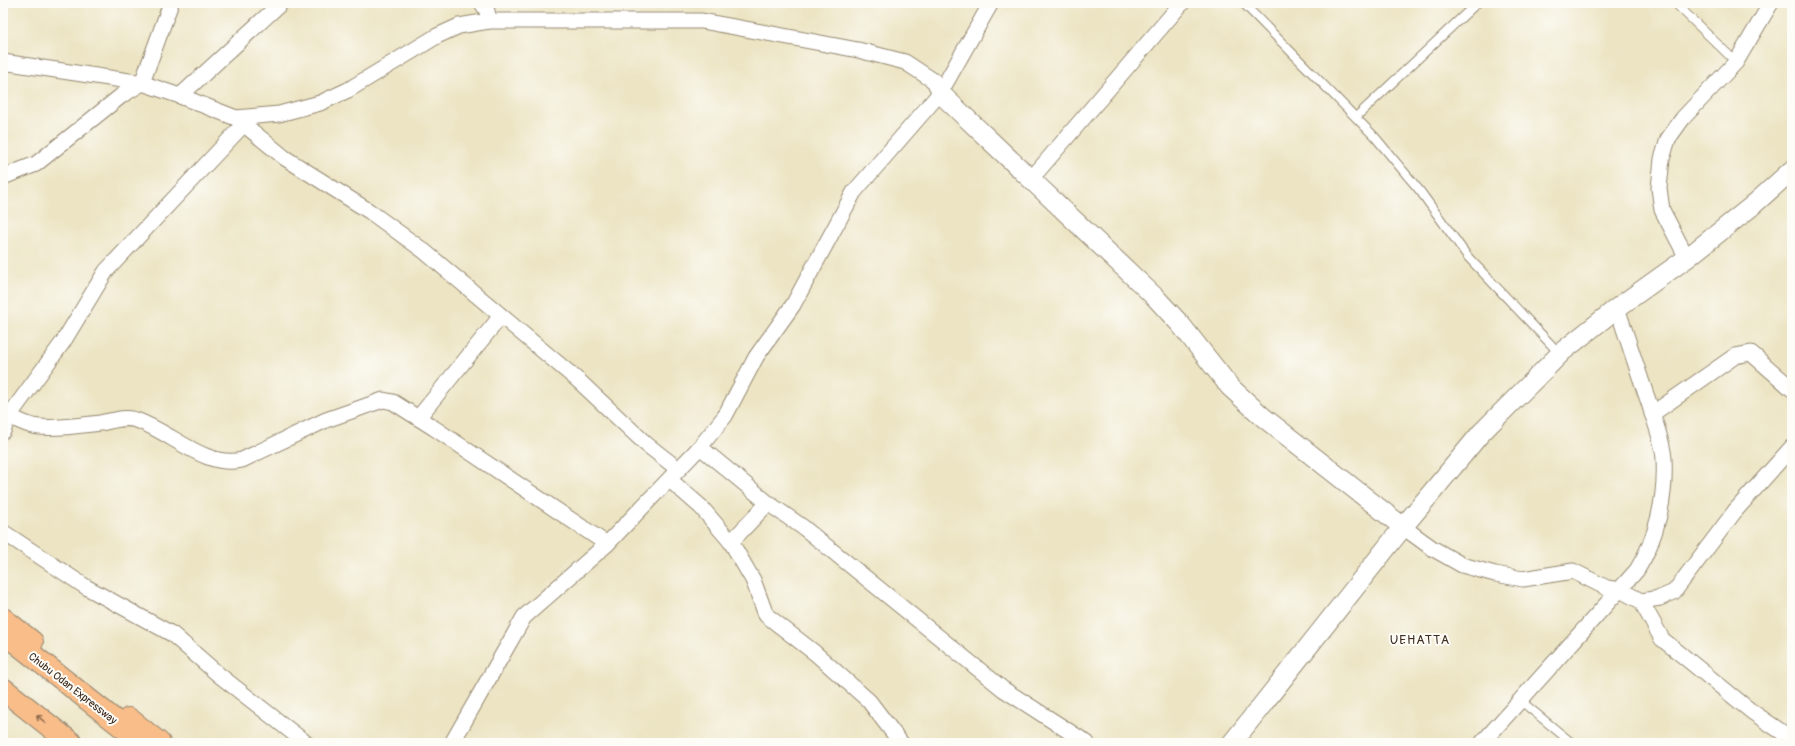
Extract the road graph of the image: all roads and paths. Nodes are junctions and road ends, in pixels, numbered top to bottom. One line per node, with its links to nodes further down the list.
1 (171, 3): 13 (street)
2 (282, 3): 15 (street)
3 (482, 3): 10 (street)
4 (991, 3): 14 (street)
5 (1182, 3): 20 (street)
6 (1243, 3): 16 (lane)
7 (1477, 3): 16 (lane)
8 (1675, 3): 12 (lane)
9 (1771, 3): 12 (street)
10 (489, 21): 14 (street); 17 (street)
11 (3, 62): 13 (street)
12 (1736, 62): 21 (street)
13 (142, 84): 15 (street); 19 (street)
14 (940, 93): 20 (street); 30 (street)
15 (180, 96): 17 (street)
16 (1356, 117): 24 (lane)
17 (240, 121): 23 (street); 26 (street)
18 (1792, 170): 21 (street)
19 (3, 177)
20 (1031, 179): 34 (street)
21 (1687, 258): 22 (street)
22 (1617, 308): 24 (street); 27 (street)
23 (501, 316): 28 (street); 32 (street)
24 (1560, 354): 34 (street)
25 (1792, 389): 27 (street)
26 (6, 414): 28 (street); 29 (street)
27 (1652, 414): 38 (street)
28 (418, 418): 37 (street)
29 (3, 431)
30 (700, 447): 32 (street); 33 (street)
31 (1792, 447): 39 (street)
32 (674, 474): 36 (street); 37 (street)
33 (768, 503): 36 (street); 53 (street)
34 (1403, 527): 38 (street); 54 (street)
35 (3, 532): 50 (street)
36 (731, 542): 52 (street)
37 (608, 544): 51 (street)
38 (1620, 590): 39 (street); 44 (street)
39 (1641, 601): 45 (street)
40 (3, 619): 49 (highway)
41 (3, 632): 48 (highway, Chubu Odan Expressway)
42 (3, 644): 47 (highway, Chubu Odan Expressway)
43 (3, 689): 46 (highway, one-way to 43)
44 (1521, 701): 55 (street); 56 (lane)
45 (1792, 739)
46 (71, 743)
47 (128, 743)
48 (143, 743)
49 (159, 743)
50 (306, 743)
51 (452, 743)
52 (901, 743)
53 (1087, 743)
54 (1232, 743)
55 (1482, 743)
56 (1572, 743)

